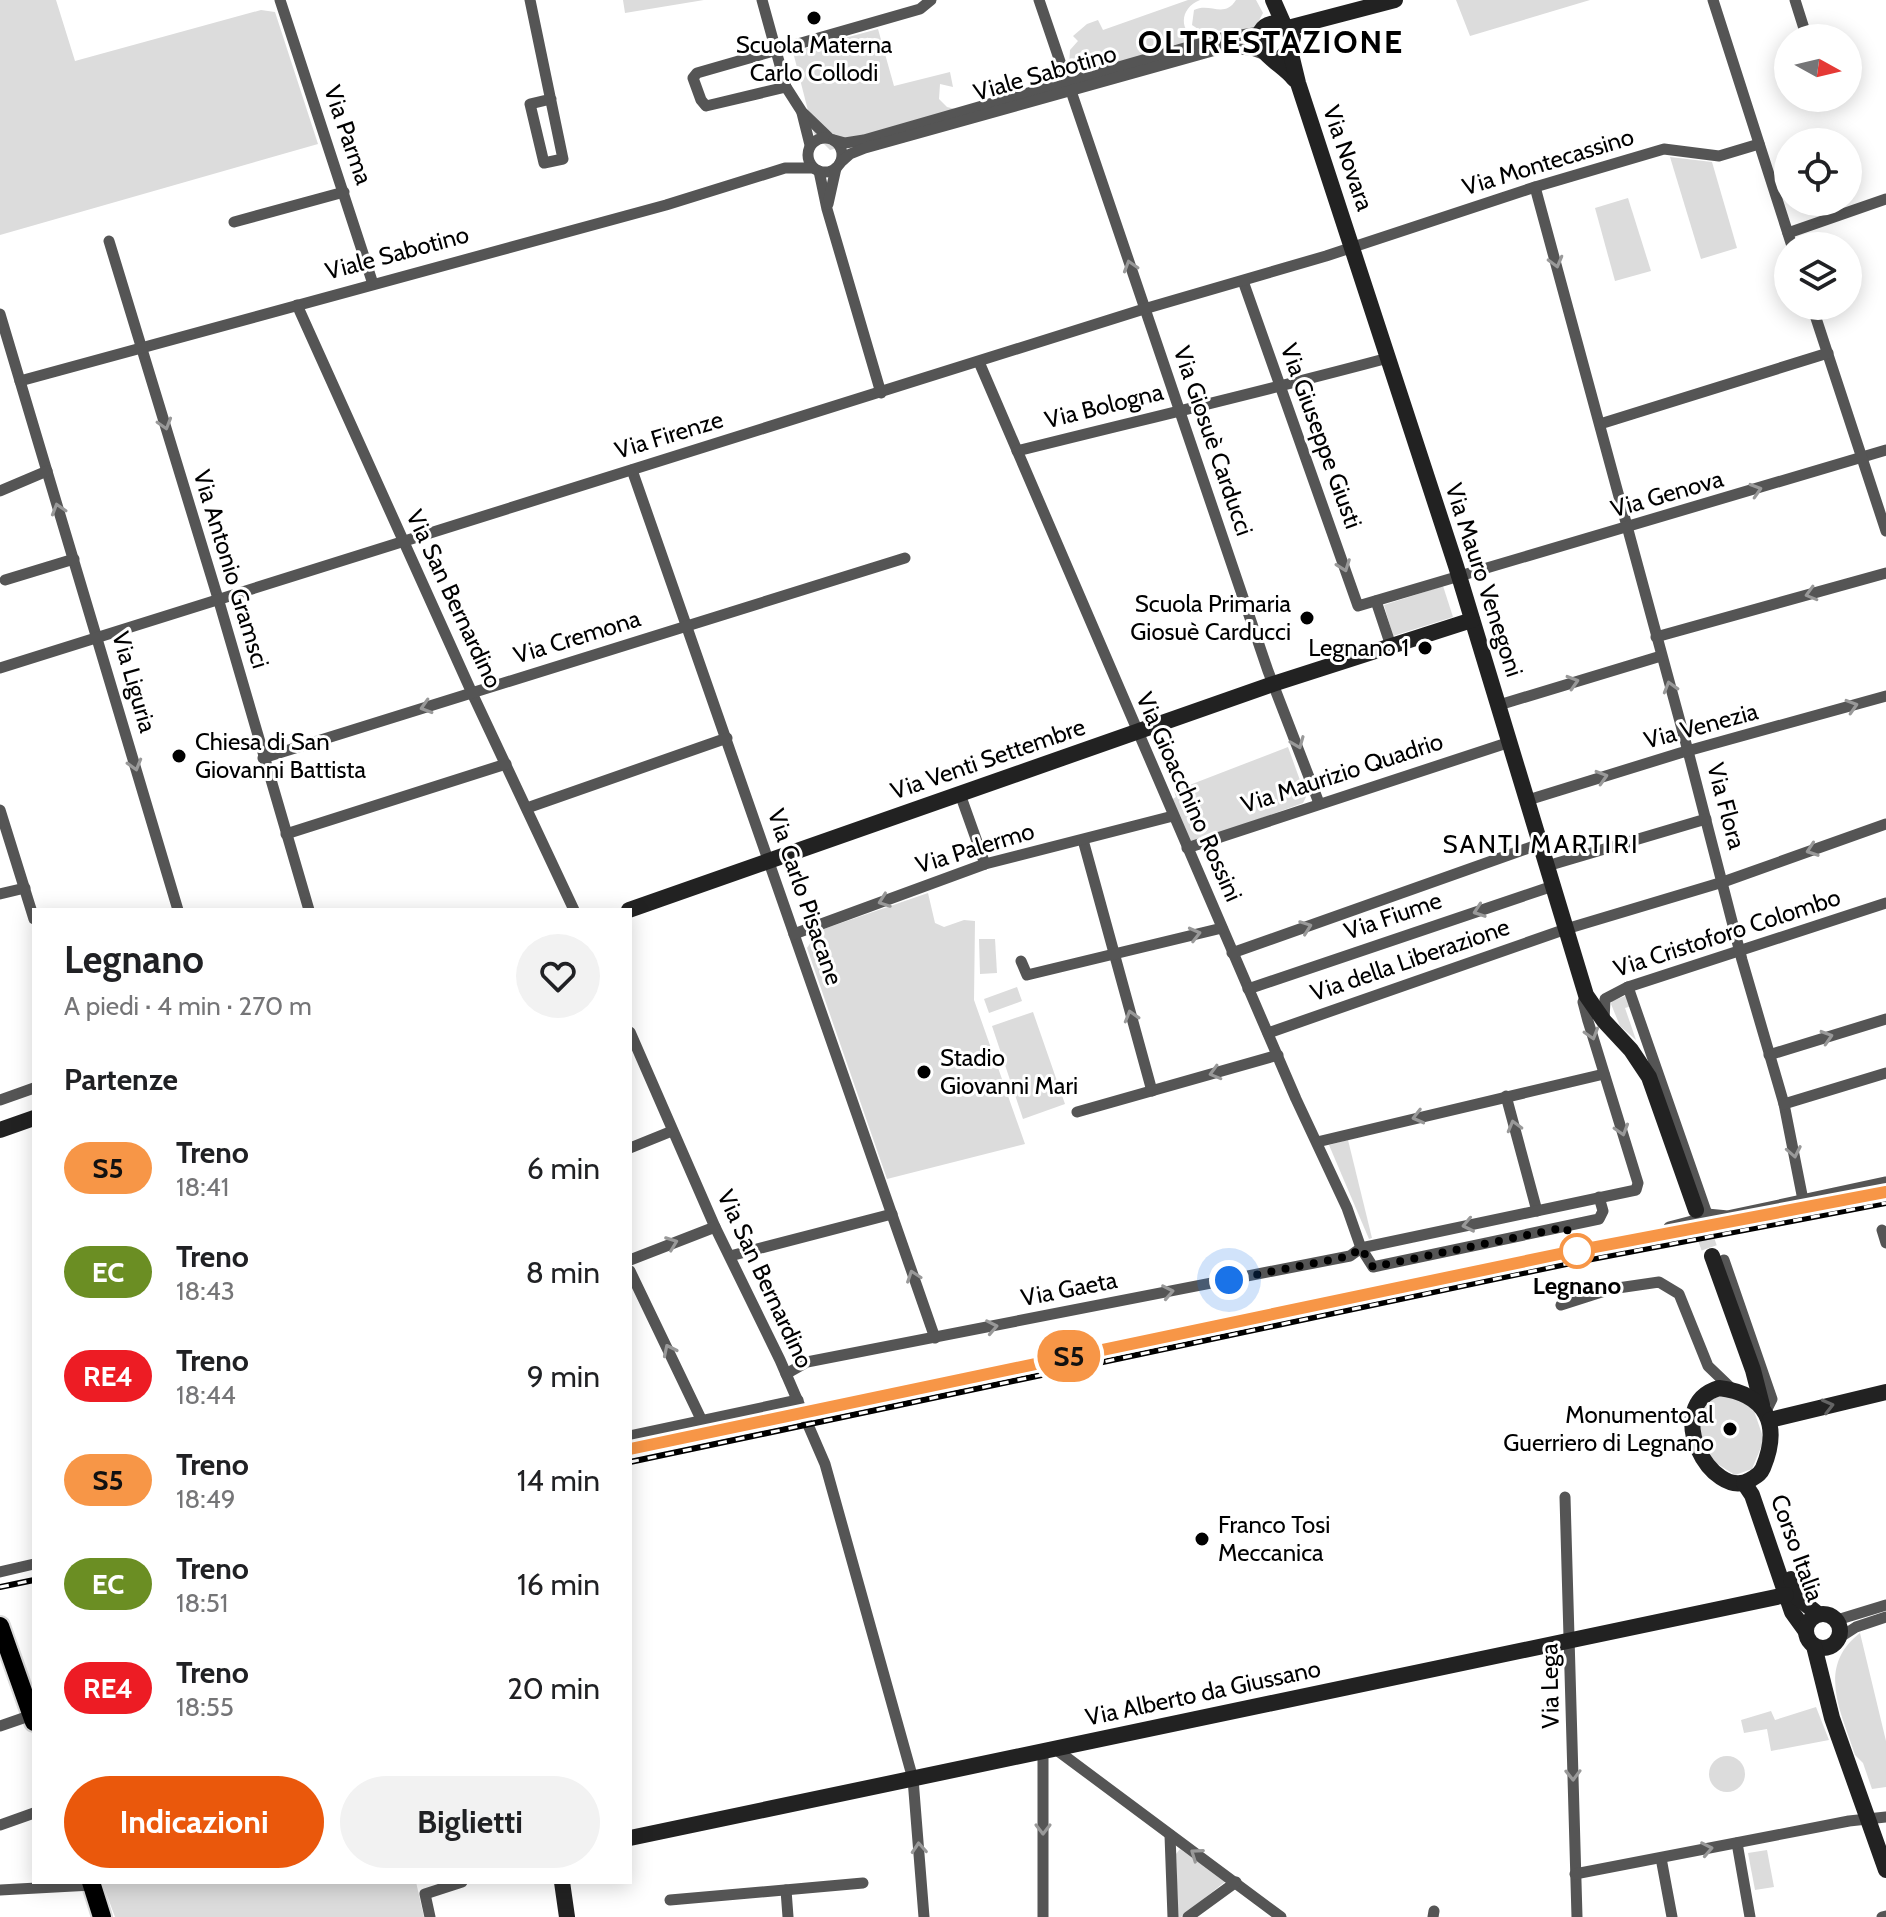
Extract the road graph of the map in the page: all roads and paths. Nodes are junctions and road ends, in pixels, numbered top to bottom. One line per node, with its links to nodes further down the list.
1 (280, 0): 30 (street, Via Parma)
2 (530, 0): 21 (street)
3 (762, 0): 16 (street)
4 (914, 0): 12 (street)
5 (931, 0): 12 (street)
6 (1039, 0): 19 (street, Via Giosuè Carducci)
7 (1267, 0): 14 (street)
8 (1273, 0): 15 (street, Via Novara)
9 (1395, 0): 15 (street)
10 (1713, 0): 24 (street)
11 (1795, 0): 13 (street)
12 (908, 12): 16 (street)
13 (1803, 24)
14 (1263, 29): 15 (street); 17 (street); 19 (street, Viale Sabotino)
15 (1289, 36): 17 (street); 18 (street, Via Novara)
16 (776, 50): 20 (street); 20 (street)
17 (1270, 57): 18 (street, Via Novara); 19 (street, Viale Sabotino)
18 (1298, 83): 37 (street, Via Novara)
19 (1069, 86): 23 (street, Viale Sabotino); 26 (street, Viale Sabotino); 41 (street, Via Giosuè Carducci, one-way to 19)
20 (786, 87): 22 (street)
21 (551, 99): 21 (street)
22 (802, 112): 23 (street); 25 (street)
23 (831, 138): 25 (street); 26 (street)
24 (1759, 144): 29 (street, Via Montecassino); 34 (street)
25 (808, 149): 27 (street, Viale Sabotino); 28 (street)
26 (838, 165): 28 (street); 32 (street)
27 (785, 168): 28 (street, Viale Sabotino); 39 (street, Viale Sabotino)
28 (816, 169): 32 (street)
29 (1535, 187): 37 (street, Via Montecassino); 52 (street, Via Flora, one-way to 52)
30 (344, 192): 33 (street); 39 (street, Via Parma)
31 (1886, 199): 35 (street)
32 (827, 209): 50 (street)
33 (234, 222)
34 (1788, 232)
35 (1791, 232)
36 (109, 241): 44 (street, Via Antonio Gramsci)
37 (1353, 247): 38 (street, Via Firenze); 46 (street, Via Mauro Venegoni)
38 (1243, 281): 41 (street, Via Firenze); 49 (street, Via Giuseppe Giusti)
39 (373, 284): 40 (street, Viale Sabotino)
40 (297, 305): 44 (street, Viale Sabotino); 61 (street, Via San Bernardino)
41 (1144, 309): 47 (street, Via Firenze); 51 (street, Via Giosuè Carducci)
42 (0, 314): 48 (street, Via Liguria)
43 (1817, 320): 45 (street)
44 (142, 350): 48 (street, Viale Sabotino); 67 (street, Via Antonio Gramsci, one-way to 67)
45 (1828, 353): 52 (street); 55 (street)
46 (1388, 358): 49 (street, Via Bologna); 65 (street, Via Mauro Venegoni)
47 (979, 362): 50 (street, Via Firenze); 54 (street, Via Gioacchino Rossini)
48 (20, 381): 57 (street, Via Liguria)
49 (1280, 388): 51 (street, Via Bologna); 69 (street, Via Giuseppe Giusti, one-way to 69)
50 (881, 393): 56 (street, Via Firenze)
51 (1179, 409): 54 (street, Via Bologna); 77 (street, Via Giosuè Carducci)
52 (1600, 424): 59 (street, Via Flora)
53 (1886, 450): 55 (street, Via Genova)
54 (1017, 451): 81 (street, Via Gioacchino Rossini)
55 (1863, 458): 59 (street, Via Genova, one-way to 55); 60 (street)
56 (632, 470): 61 (street, Via Firenze); 71 (street, Via Carlo Pisacane)
57 (47, 471): 58 (street); 63 (street, Via Liguria, one-way to 57)
58 (0, 491)
59 (1627, 529): 65 (street, Via Genova); 73 (street, Via Flora)
60 (1886, 531)
61 (403, 541): 67 (street, Via Firenze); 78 (street, Via San Bernardino)
62 (905, 558): 71 (street, Via Cremona)
63 (74, 559): 66 (street); 72 (street, Via Liguria)
64 (1886, 573): 73 (street, one-way to 73)
65 (1459, 577): 68 (street, Via Genova); 70 (street, Via Mauro Venegoni)
66 (5, 580)
67 (218, 599): 72 (street, Via Firenze); 85 (street, Via Antonio Gramsci)
68 (1376, 601): 69 (street, Via Genova); 74 (street)
69 (1358, 606)
70 (1472, 620): 74 (street, Via Venti Settembre); 80 (street, Via Mauro Venegoni)
71 (688, 626): 78 (street, Via Cremona); 82 (street, Via Carlo Pisacane)
72 (98, 637): 76 (street, Via Firenze); 107 (street, Via Liguria, one-way to 107)
73 (1656, 637): 75 (street, Via Flora)
74 (1391, 646): 77 (street, Via Venti Settembre)
75 (1661, 656): 80 (street, one-way to 75); 84 (street, Via Flora, one-way to 75)
76 (0, 668)
77 (1273, 684): 81 (street, Via Venti Settembre); 89 (street, Via Giosuè Carducci, one-way to 89)
78 (472, 693): 85 (street, Via Cremona, one-way to 85); 86 (street, Via San Bernardino)
79 (1886, 696): 84 (street, Via Venezia, one-way to 79)
80 (1499, 705): 83 (street, Via Mauro Venegoni)
81 (1137, 733): 87 (street, Via Venti Settembre); 92 (street, Via Gioacchino Rossini)
82 (727, 738): 90 (street); 99 (street, Via Carlo Pisacane)
83 (1510, 742): 88 (street, Via Mauro Venegoni); 89 (street, Via Maurizio Quadrio)
84 (1688, 751): 88 (street, Via Venezia, one-way to 84); 93 (street, Via Flora)
85 (263, 758): 95 (street, Via Antonio Gramsci)
86 (506, 764): 90 (street, Via San Bernardino); 95 (street)
87 (960, 794): 99 (street, Via Venti Settembre); 100 (street)
88 (1528, 800): 97 (street, Via Mauro Venegoni)
89 (1319, 803): 98 (street, Via Maurizio Quadrio)
90 (527, 808): 109 (street, Via San Bernardino)
91 (0, 810): 104 (street)
92 (1173, 816): 96 (street, Via Palermo); 98 (street, Via Gioacchino Rossini)
93 (1706, 819): 101 (street); 102 (street, Via Flora)
94 (1886, 824): 102 (street, Via della Liberazione, one-way to 102)
95 (286, 834): 108 (street, Via Antonio Gramsci)
96 (1083, 840): 100 (street, Via Palermo); 117 (street)
97 (1540, 844): 101 (street, Via Mauro Venegoni); 116 (street, one-way to 97)
98 (1187, 848): 112 (street, Via Gioacchino Rossini)
99 (770, 861): 110 (street, Via Venti Settembre); 114 (street, Via Carlo Pisacane)
100 (985, 864): 114 (street, Via Palermo, one-way to 114)
101 (1547, 866): 103 (street, Via Mauro Venegoni)
102 (1723, 882): 113 (street, Via della Liberazione); 115 (street, Via Flora)
103 (1553, 886): 113 (street, Via Mauro Venegoni); 120 (street, Via Fiume, one-way to 120)
104 (25, 888): 105 (street); 111 (street)
105 (0, 894)
106 (1886, 903): 115 (street, Via Cristoforo Colombo)
107 (177, 908)
108 (308, 908)
109 (573, 908)
110 (632, 909)
111 (32, 912)
112 (1222, 928): 116 (street, Via Gioacchino Rossini); 117 (street, one-way to 112)
113 (1566, 929): 121 (street, Via Mauro Venegoni); 124 (street, Via della Liberazione)
114 (794, 934): 146 (street, Via Carlo Pisacane)
115 (1740, 951): 119 (street, Via Cristoforo Colombo); 127 (street, Via Flora)
116 (1232, 953): 120 (street, Via Gioacchino Rossini)
117 (1114, 955): 118 (street); 131 (street, one-way to 117)
118 (1021, 961)
119 (1628, 987): 123 (street, Via Cristoforo Colombo); 145 (street)
120 (1248, 989): 124 (street, Via Gioacchino Rossini)
121 (1586, 995): 123 (street, Via Mauro Venegoni); 129 (street, one-way to 129)
122 (1886, 1019): 127 (street, one-way to 122)
123 (1604, 1021): 145 (street, Via Mauro Venegoni)
124 (1268, 1033): 126 (street, Via Gioacchino Rossini)
125 (632, 1037): 138 (street, Via San Bernardino)
126 (1278, 1055): 131 (street, one-way to 131); 139 (street, Via Gioacchino Rossini)
127 (1769, 1055): 134 (street, Via Flora)
128 (1886, 1073): 134 (street)
129 (1604, 1074): 132 (street); 142 (street, Via Gaeta, one-way to 142)
130 (32, 1089): 133 (street)
131 (1152, 1091): 135 (street)
132 (1506, 1096): 139 (street, one-way to 139); 144 (street, one-way to 132)
133 (0, 1100)
134 (1784, 1104): 143 (street, Via Flora, one-way to 143)
135 (1077, 1112)
136 (32, 1119): 137 (street)
137 (0, 1130)
138 (672, 1131): 140 (street); 148 (street, Via San Bernardino)
139 (1317, 1142): 153 (street, Via Gioacchino Rossini)
140 (632, 1147)
141 (1886, 1182): 143 (street)
142 (1599, 1197): 144 (street, Via Gaeta); 151 (street)
143 (1803, 1200): 145 (street)
144 (1537, 1211): 147 (street, Via Gaeta)
145 (1701, 1212): 149 (street)
146 (892, 1214): 154 (street); 159 (street, Via Carlo Pisacane, one-way to 146)
147 (1495, 1219): 151 (street); 153 (street, Via Gaeta, one-way to 153)
148 (715, 1227): 154 (street, Via San Bernardino); 156 (street, one-way to 148)
149 (1669, 1227)
150 (1882, 1230): 152 (street)
151 (1490, 1243): 153 (street)
152 (1886, 1243)
153 (1361, 1248): 159 (street, Via Gaeta, one-way to 153)
154 (730, 1256): 162 (street, Via San Bernardino)
155 (1718, 1258): 160 (street); 167 (street)
156 (632, 1259)
157 (632, 1275): 168 (street, one-way to 157)
158 (1654, 1282): 158 (street); 161 (street)
159 (935, 1338): 162 (street, Via Gaeta)
160 (1746, 1355): 163 (street); 167 (street)
161 (1708, 1366): 163 (street); 164 (street)
162 (786, 1374): 166 (street, Via San Bernardino)
163 (1732, 1390): 164 (street); 167 (street)
164 (1706, 1392): 171 (street)
165 (1886, 1392): 167 (street, one-way to 165)
166 (798, 1400): 168 (street); 188 (street, Via San Bernardino)
167 (1766, 1412): 170 (street)
168 (702, 1421): 169 (street)
169 (632, 1436)
170 (1760, 1474): 171 (street); 177 (street, Corso Italia)
171 (1744, 1483): 175 (street, Corso Italia)
172 (1565, 1497): 182 (street, Via Lega)
173 (32, 1564): 174 (street)
174 (0, 1572)
175 (1786, 1595): 181 (street, Corso Italia); 182 (street, Via Alberto da Giussano)
176 (1886, 1605): 179 (street)
177 (1818, 1614): 179 (street); 181 (street)
178 (1886, 1617): 183 (street)
179 (1837, 1620): 183 (street)
180 (0, 1626): 184 (main road)
181 (1805, 1630): 183 (street)
182 (1571, 1641): 187 (street, Via Alberto da Giussano); 198 (street, Via Lega, one-way to 198)
183 (1828, 1644): 191 (street)
184 (32, 1715)
185 (32, 1718): 186 (street)
186 (0, 1726)
187 (1049, 1750): 188 (street, Via Alberto da Giussano); 193 (street); 213 (street, one-way to 213)
188 (913, 1779): 194 (street, Via Alberto da Giussano); 212 (street, Via San Bernardino, one-way to 188)
189 (32, 1814): 192 (street)
190 (1886, 1817): 191 (street)
191 (1866, 1819): 195 (street); 197 (street)
192 (0, 1825)
193 (1170, 1835): 199 (street, one-way to 193); 214 (street)
194 (632, 1838)
195 (1737, 1843): 196 (street, one-way to 195); 219 (street)
196 (1661, 1858): 198 (street); 218 (street)
197 (1886, 1870)
198 (1575, 1874): 217 (street, Via Lega)
199 (1236, 1882): 215 (street); 216 (street)
200 (863, 1883): 206 (street)
201 (79, 1884): 205 (street)
202 (92, 1884): 208 (main road)
203 (456, 1884): 209 (street)
204 (562, 1884): 210 (street)
205 (0, 1890)
206 (786, 1890): 207 (street); 211 (street)
207 (670, 1900)
208 (102, 1917)
209 (430, 1917)
210 (567, 1917)
211 (788, 1917)
212 (924, 1917)
213 (1043, 1917)
214 (1173, 1917)
215 (1188, 1917)
216 (1281, 1917)
217 (1577, 1917)
218 (1672, 1917)
219 (1750, 1917)

